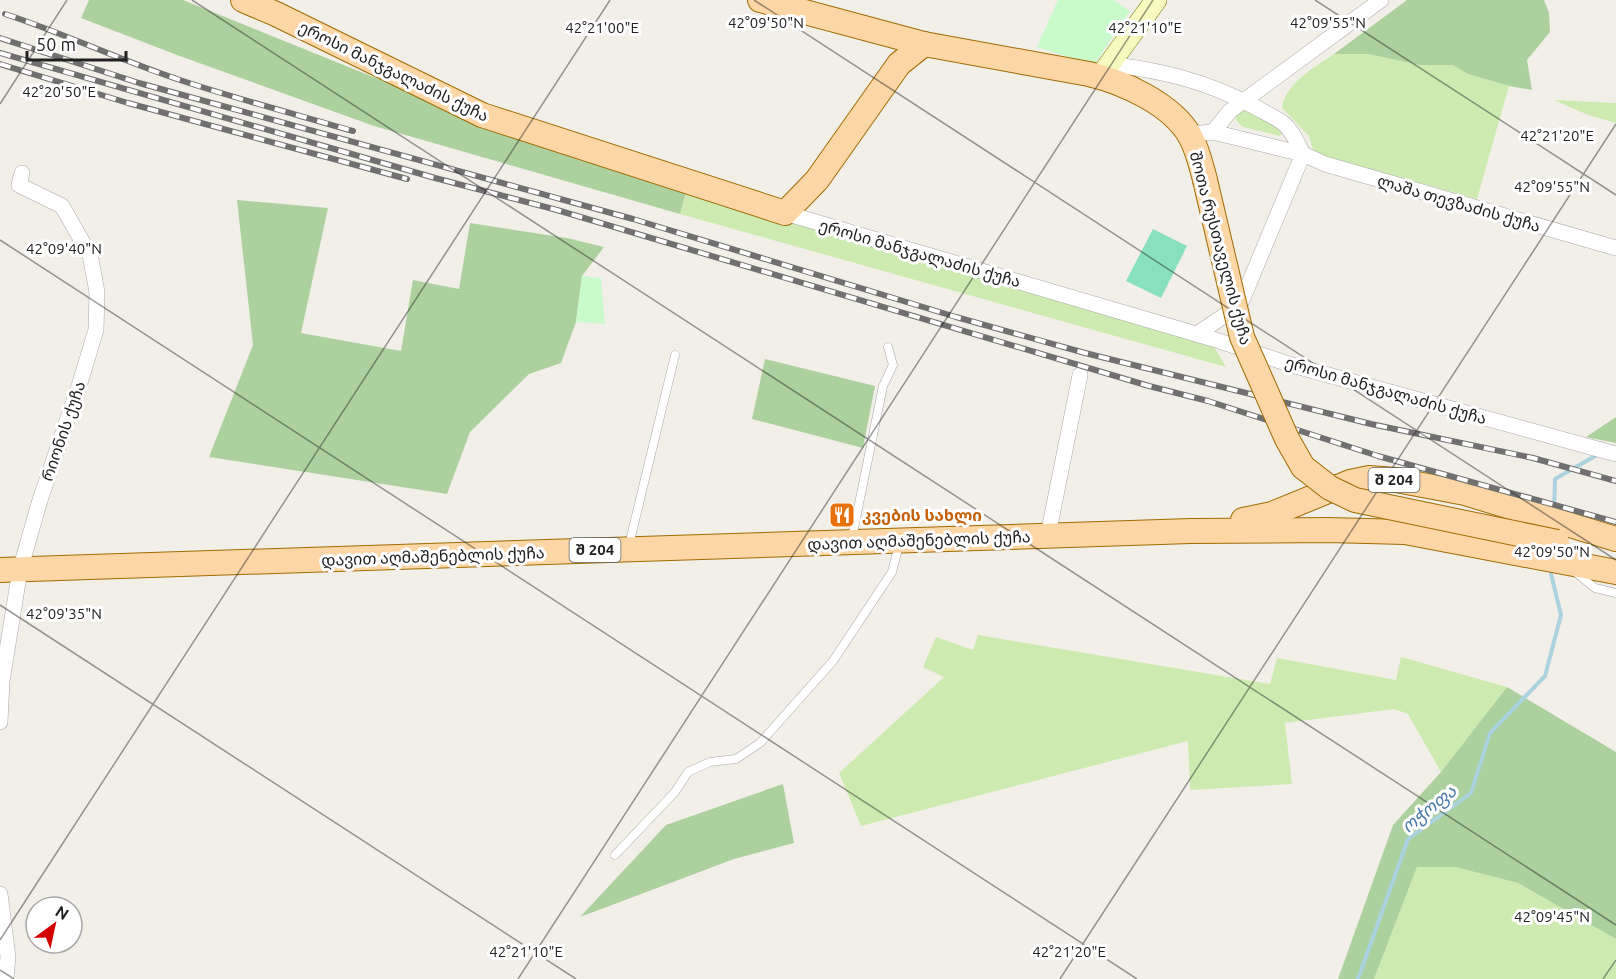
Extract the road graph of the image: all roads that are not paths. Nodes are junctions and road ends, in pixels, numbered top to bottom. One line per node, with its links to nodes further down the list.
1 (243, 0): 12 (main road, ეროსი მანჯგალაძის ქუჩა)
2 (760, 0): 5 (main road, შოთა რუსთაველის ქუჩა)
3 (1156, 0): 6 (street)
4 (1381, 0): 7 (street)
5 (924, 44): 6 (main road, შოთა რუსთაველის ქუჩა); 12 (main road)
6 (1105, 70): 7 (street); 9 (main road, შოთა რუსთაველის ქუჩა)
7 (1244, 101): 8 (street); 10 (street)
8 (1213, 132): 9 (street, ლაშა თევზაძის ქუჩა); 10 (street, ლაშა თევზაძის ქუჩა)
9 (1189, 134): 25 (main road, შოთა რუსთაველის ქუჩა, bridge)
10 (1302, 154): 13 (street, ლაშა თევზაძის ქუჩა); 14 (street)
11 (22, 173): 26 (street, რიონის ქუჩა)
12 (785, 213): 14 (street, ეროსი მანჯგალაძის ქუჩა)
13 (1616, 248)
14 (1197, 334): 18 (street, ეროსი მანჯგალაძის ქუჩა)
15 (888, 347): 23 (lane)
16 (675, 355): 24 (lane)
17 (1080, 375): 20 (street)
18 (1616, 454)
19 (1191, 531): 20 (main road, დავით აღმაშენებლის ქუჩა / შ 204); 21 (main road, დავით აღმაშენებლის ქუჩა / შ 204); 25 (main road, დავით აღმაშენებლის ქუჩა / შ 204)
20 (1048, 536): 22 (main road, დავით აღმაშენებლის ქუჩა / შ 204)
21 (1607, 537): 25 (main road, შოთა რუსთაველის ქუჩა)
22 (900, 540): 23 (main road, დავით აღმაშენებლის ქუჩა / შ 204); 31 (lane)
23 (851, 542): 24 (main road, დავით აღმაშენებლის ქუჩა / შ 204)
24 (627, 549): 26 (main road, დავით აღმაშენებლის ქუჩა / შ 204)
25 (1559, 551): 28 (main road, შოთა რუსთაველის ქუჩა)
26 (10, 570): 30 (street, რიონის ქუჩა)
27 (1616, 572): 28 (main road)
28 (1592, 577): 29 (lane)
29 (1616, 593)
30 (0, 722)
31 (615, 855)
32 (0, 894): 33 (street)
33 (6, 979)

